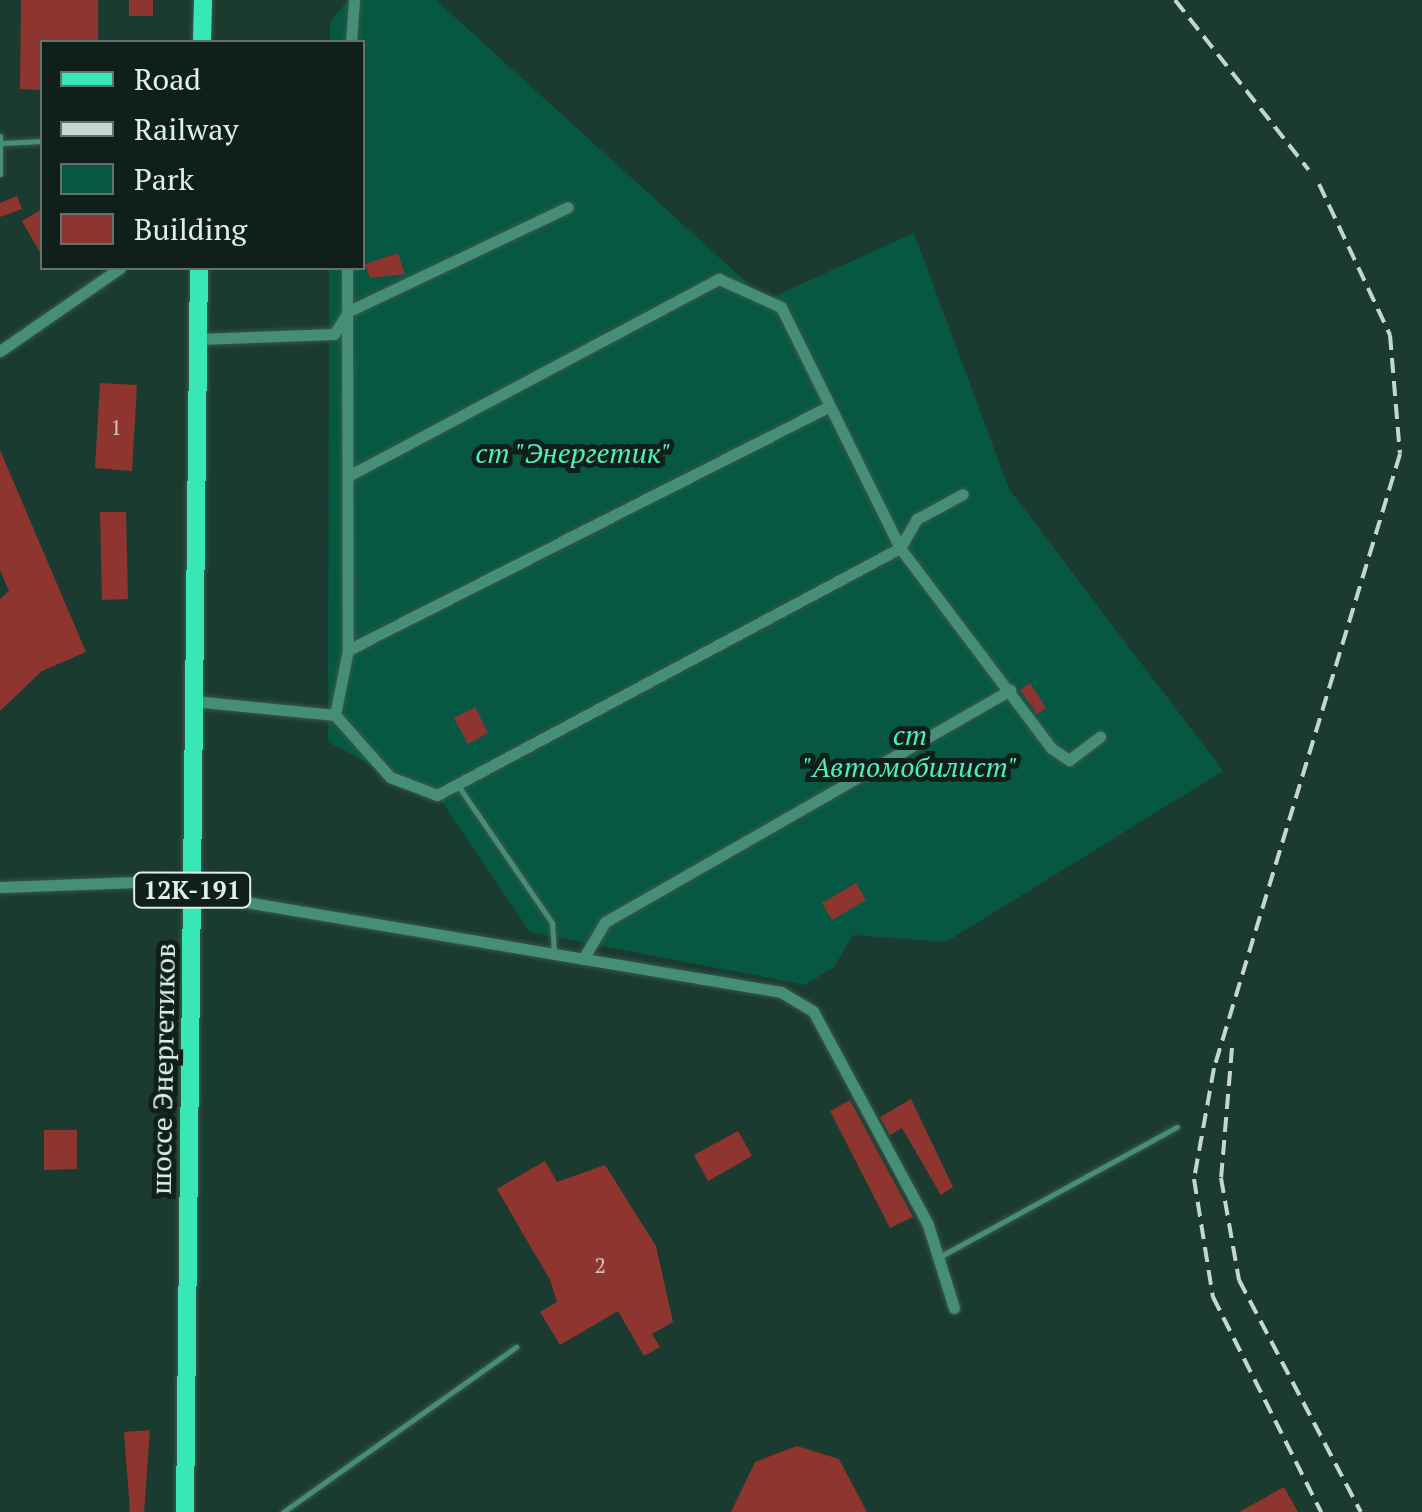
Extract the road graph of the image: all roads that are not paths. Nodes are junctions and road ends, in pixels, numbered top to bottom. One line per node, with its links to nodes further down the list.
1 (203, 0): 3 (main road)
2 (354, 0): 4 (street)
3 (202, 40)
4 (351, 40)
5 (2, 140): 6 (lane); 7 (lane)
6 (40, 141)
7 (0, 174)
8 (568, 207): 12 (street)
9 (117, 270): 14 (street)
10 (199, 270): 13 (main road, шоссе Энергетиков / 12К-191)
11 (347, 270): 12 (street)
12 (350, 311): 13 (street); 16 (street)
13 (198, 339): 21 (main road, шоссе Энергетиков / 12К-191)
14 (0, 351)
15 (826, 408): 16 (street); 18 (street); 19 (street)
16 (352, 474): 19 (street)
17 (963, 494): 18 (street)
18 (900, 548): 20 (street); 24 (street)
19 (348, 650): 22 (street)
20 (1010, 690): 23 (street); 28 (street)
21 (192, 701): 22 (street); 26 (main road, шоссе Энергетиков / 12К-191)
22 (336, 715): 24 (street)
23 (1100, 737)
24 (458, 784): 27 (lane)
25 (0, 887): 26 (street)
26 (192, 887): 27 (street); 33 (main road, шоссе Энергетиков / 12К-191)
27 (554, 954): 28 (street)
28 (583, 959): 30 (street)
29 (1178, 1127): 30 (lane)
30 (938, 1258): 31 (street)
31 (954, 1308)
32 (516, 1346): 34 (lane)
33 (185, 1512)
34 (283, 1512)

